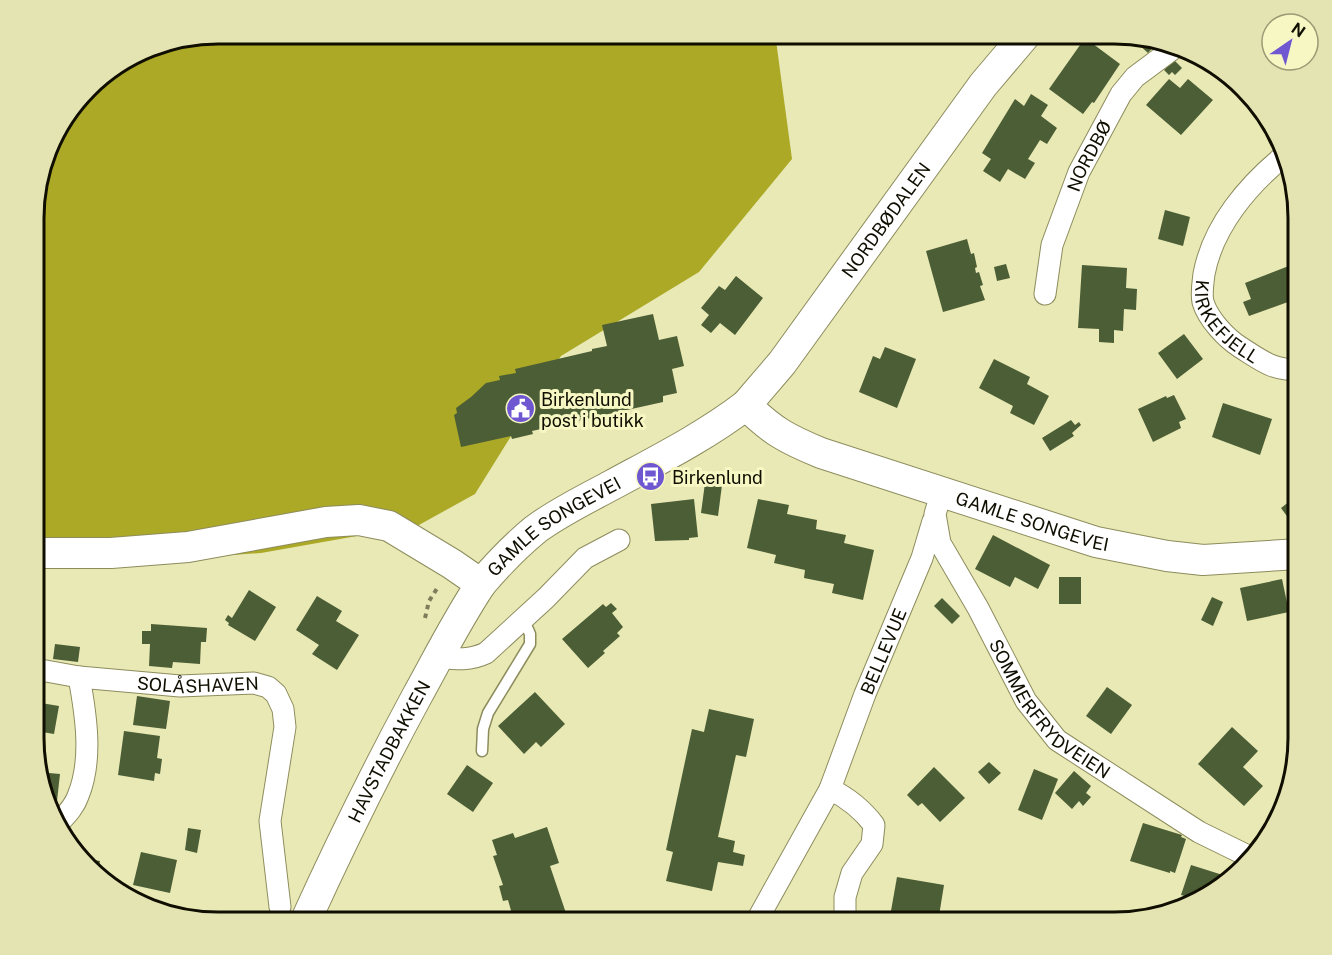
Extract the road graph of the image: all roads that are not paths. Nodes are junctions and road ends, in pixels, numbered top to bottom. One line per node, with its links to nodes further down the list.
1 (1018, 44): 6 (main road, NORDBØDALEN)
2 (1168, 52): 4 (street, NORDBØ)
3 (1279, 160): 5 (street, KIRKEFJELL)
4 (1045, 294)
5 (1288, 370)
6 (746, 405): 7 (main road, GAMLE SONGEVEI); 11 (main road, GAMLE SONGEVEI)
7 (938, 503): 10 (main road, GAMLE SONGEVEI); 17 (street, BELLEVUE); 19 (street, SOMMERFRYDVEIEN)
8 (619, 540): 12 (street)
9 (44, 553): 11 (main road, GAMLE SONGEVEI)
10 (1288, 555)
11 (481, 584): 13 (main road, HAVSTADBAKKEN)
12 (523, 618): 13 (street); 16 (lane)
13 (438, 657): 21 (main road, HAVSTADBAKKEN)
14 (44, 671): 15 (street, SOLÅSHAVEN)
15 (79, 677): 18 (street); 20 (street, SOLÅSHAVEN)
16 (482, 751)
17 (830, 789): 22 (street, BELLEVUE); 23 (street)
18 (63, 818)
19 (1246, 851)
20 (280, 907)
21 (310, 911)
22 (762, 912)
23 (845, 912)

